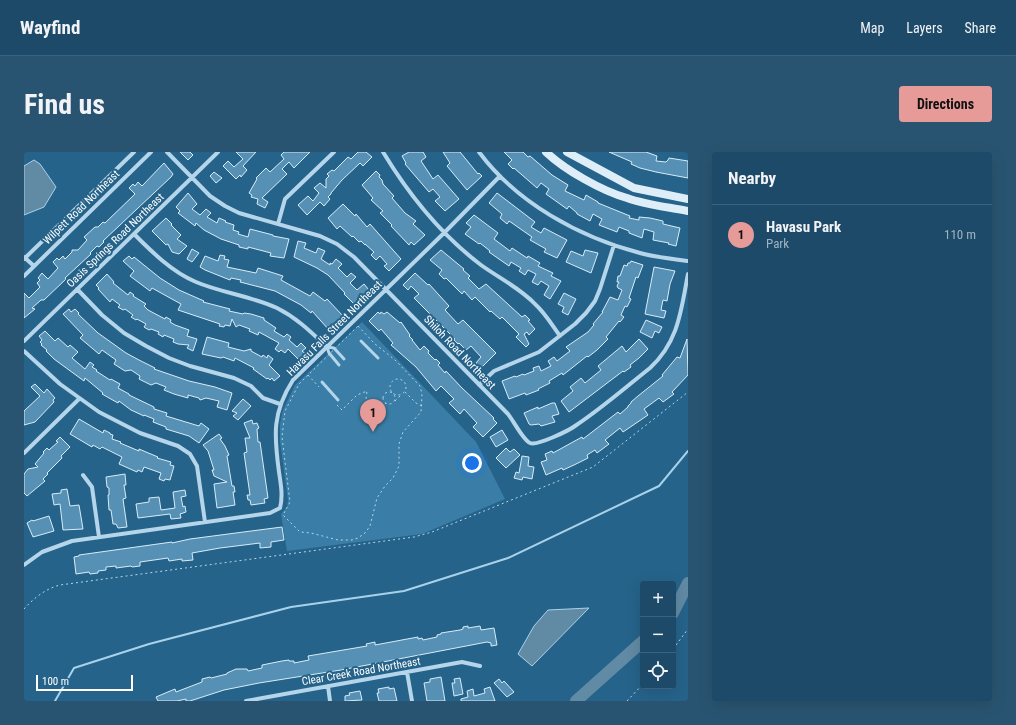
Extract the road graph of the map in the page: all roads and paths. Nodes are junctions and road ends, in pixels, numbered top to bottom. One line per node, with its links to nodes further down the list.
1 (134, 152): 18 (street, Wilpett Road Northeast)
2 (151, 152): 20 (street, Wilpett Road Northeast)
3 (167, 152): 11 (street, Shiloh Road Northeast)
4 (218, 152): 11 (street, Oasis Springs Road Northeast)
5 (334, 152): 14 (street)
6 (383, 152): 15 (street)
7 (479, 152): 10 (street)
8 (546, 152): 13 (street)
9 (567, 152): 12 (street)
10 (500, 176): 15 (street, Havasu Falls Street Northeast); 17 (street)
11 (192, 177): 14 (street, Shiloh Road Northeast); 16 (street, Oasis Springs Road Northeast)
12 (688, 199)
13 (688, 211)
14 (278, 224): 23 (street, Shiloh Road Northeast)
15 (444, 233): 23 (street, Havasu Falls Street Northeast); 25 (street)
16 (134, 234): 24 (street, Oasis Springs Road Northeast); 28 (street)
17 (614, 245): 19 (street); 25 (street)
18 (24, 258): 20 (street)
19 (688, 261)
20 (34, 266): 22 (street, Wilpett Road Northeast)
21 (688, 274): 36 (street, Shiloh Road Northeast)
22 (24, 276)
23 (386, 289): 28 (street, Havasu Falls Street Northeast); 36 (street, Shiloh Road Northeast)
24 (77, 290): 27 (street, Oasis Springs Road Northeast); 47 (street)
25 (560, 336): 36 (street)
26 (362, 340): 32 (lane)
27 (24, 341)
28 (327, 347): 29 (lane); 31 (lane); 47 (street, Havasu Falls Street Northeast)
29 (334, 349): 31 (path); 33 (lane); 49 (path)
30 (24, 351): 43 (street)
31 (329, 354): 34 (lane); 49 (path)
32 (378, 358)
33 (344, 359)
34 (339, 365)
35 (322, 382): 44 (lane)
36 (479, 385)
37 (391, 388): 38 (path); 39 (path); 41 (path)
38 (389, 392): 41 (path); 46 (path)
39 (404, 392): 42 (path); 49 (path)
40 (688, 392): 55 (path)
41 (394, 393): 42 (path); 45 (path)
42 (402, 394): 45 (path)
43 (79, 399): 50 (street); 52 (street)
44 (338, 400)
45 (394, 402): 46 (path)
46 (386, 403): 48 (path)
47 (280, 404): 52 (street, Havasu Falls Street Northeast)
48 (365, 404)
49 (422, 406)
50 (24, 453)
51 (83, 475): 53 (street)
52 (206, 522): 53 (street, Havasu Falls Street Northeast)
53 (99, 537): 54 (street, Havasu Falls Street Northeast)
54 (24, 565)
55 (24, 609)
56 (688, 629): 57 (path)
57 (676, 645)
58 (480, 666): 59 (street, Clear Creek Road Northeast)
59 (407, 672): 60 (street, Clear Creek Road Northeast); 64 (street)
60 (328, 686): 62 (street, Clear Creek Road Northeast); 63 (street)
61 (640, 687): 65 (path)
62 (246, 701)
63 (330, 701)
64 (412, 701)
65 (627, 701)

